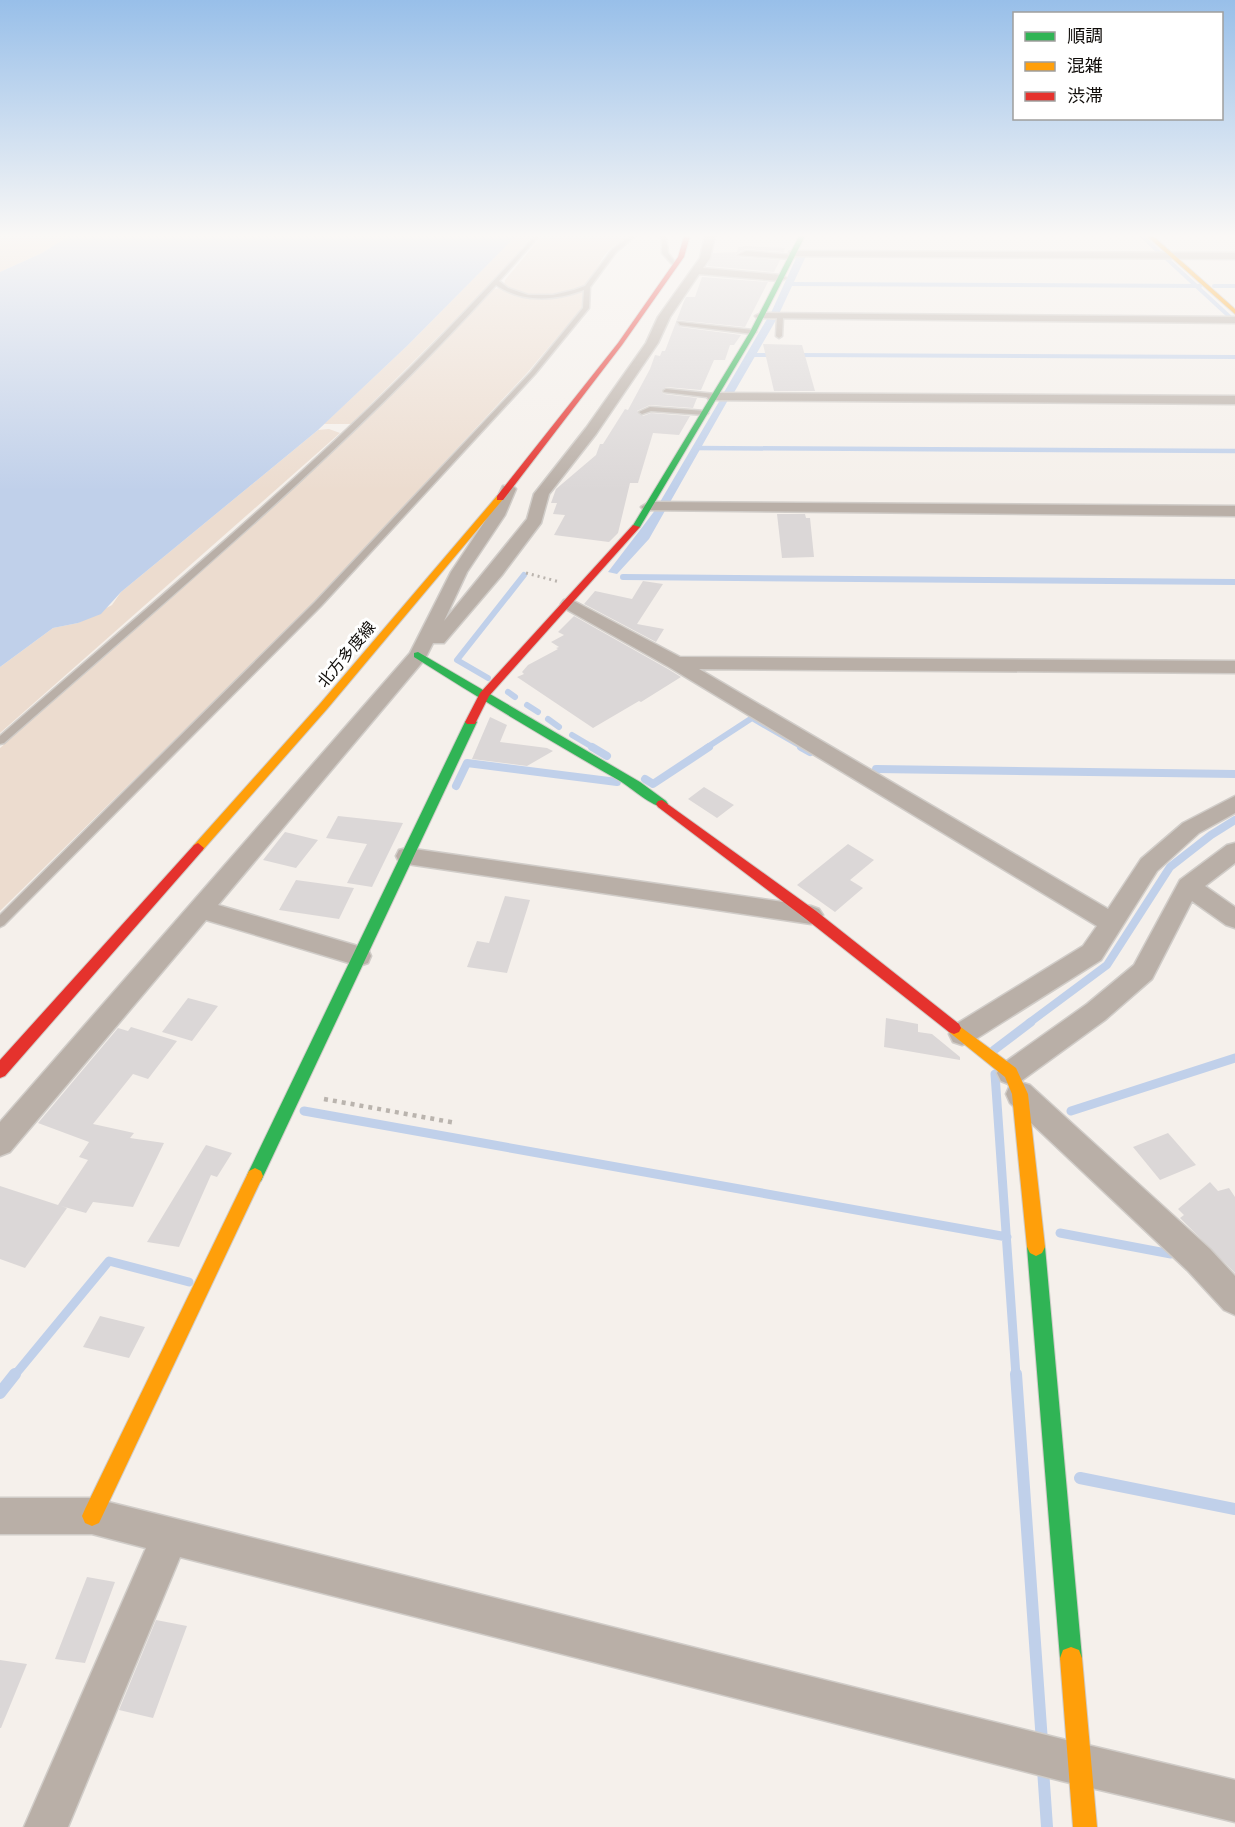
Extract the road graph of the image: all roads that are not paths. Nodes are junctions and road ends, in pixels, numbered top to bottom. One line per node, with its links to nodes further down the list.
1 (457, 321): 23 (lane)
2 (576, 321): 32 (lane)
3 (636, 321): 15 (street, 北方多度線)
4 (662, 321): 19 (street)
5 (759, 321): 8 (street)
6 (780, 321): 9 (lane)
7 (680, 322): 8 (lane)
8 (753, 332): 11 (street)
9 (779, 336)
10 (666, 391): 11 (lane)
11 (715, 397): 12 (street); 14 (street)
12 (1235, 400)
13 (642, 412): 14 (lane)
14 (705, 413): 16 (street)
15 (508, 489): 19 (street); 36 (street, 北方多度線)
16 (649, 507): 17 (street); 18 (street)
17 (1235, 511)
18 (570, 604): 20 (street); 22 (street)
19 (418, 655): 22 (street); 29 (street)
20 (676, 663): 21 (street); 33 (street)
21 (1235, 668)
22 (484, 695): 26 (street); 30 (street)
23 (0, 741)
24 (1235, 803): 33 (street)
25 (1235, 850): 27 (street)
26 (407, 856): 30 (street); 34 (street)
27 (1188, 886): 28 (street); 37 (street)
28 (1225, 904): 31 (street)
29 (200, 909): 34 (street); 38 (street)
30 (812, 915): 35 (street)
31 (1235, 919)
32 (0, 922)
33 (1111, 923): 35 (street)
34 (360, 956): 41 (street)
35 (970, 1040): 37 (street)
36 (0, 1071)
37 (1016, 1084): 39 (street); 43 (street)
38 (0, 1143)
39 (1235, 1299)
40 (0, 1516): 41 (street)
41 (92, 1516): 42 (street)
42 (170, 1536): 43 (street); 45 (street)
43 (1071, 1762): 44 (street); 46 (street)
44 (1235, 1801)
45 (46, 1827)
46 (1085, 1827)

